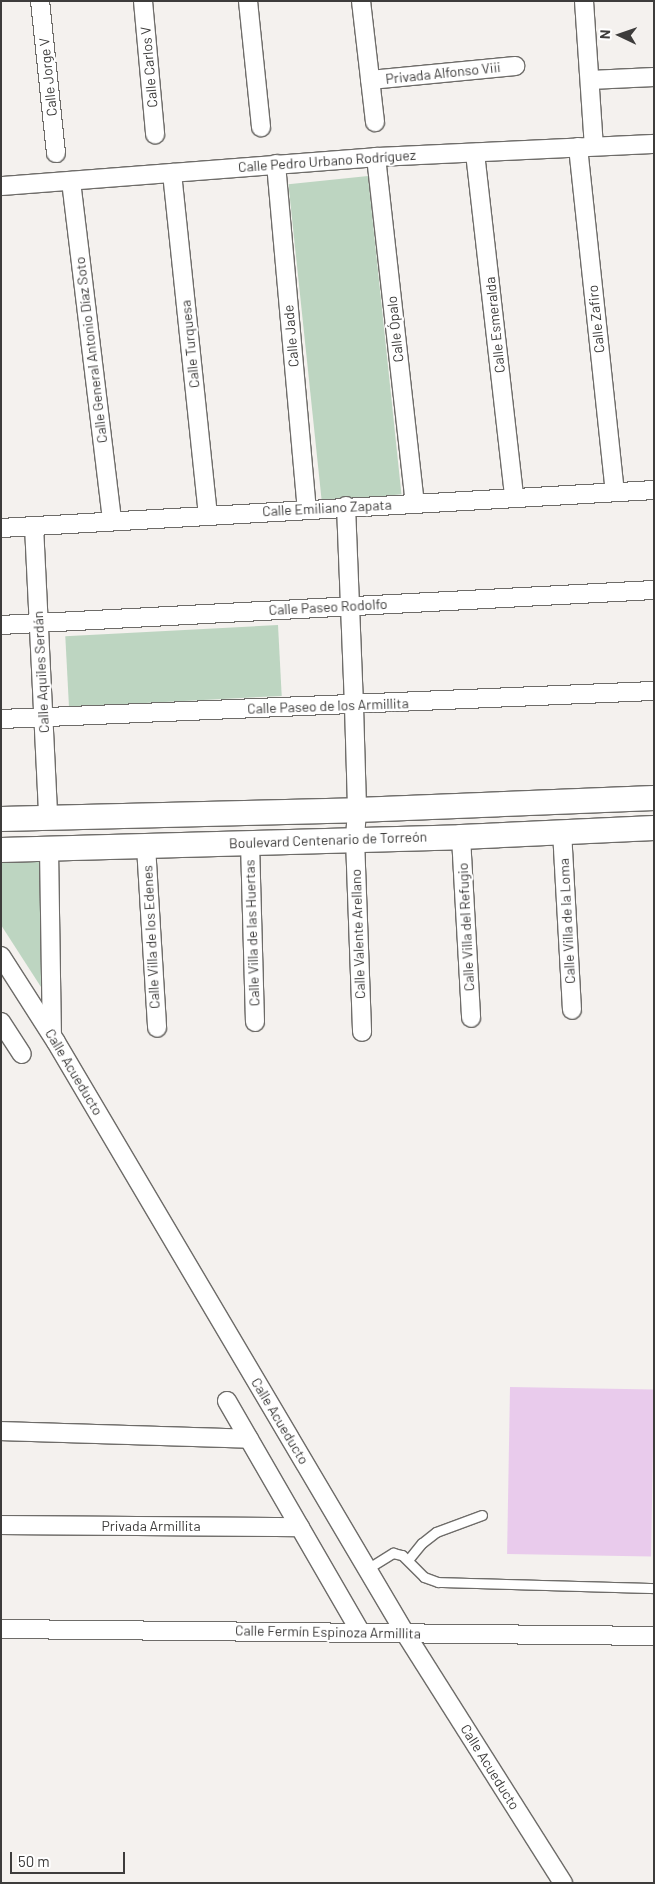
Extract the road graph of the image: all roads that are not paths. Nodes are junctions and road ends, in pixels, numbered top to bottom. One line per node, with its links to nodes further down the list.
1 (40, 1): 16 (street, Calle Jorge V)
2 (143, 1): 12 (street, Calle Carlos V)
3 (248, 1): 11 (street)
4 (361, 1): 8 (street)
5 (584, 1): 9 (street, Calle Zafiro)
6 (515, 66): 8 (street, Privada Alfonso Viii)
7 (654, 77): 9 (street)
8 (370, 80): 10 (street)
9 (590, 80): 14 (street, Calle Zafiro)
10 (375, 122)
11 (261, 127)
12 (155, 134)
13 (654, 144): 14 (street, Calle Pedro Urbano Rodríguez)
14 (586, 146): 15 (street, Calle Pedro Urbano Rodríguez); 23 (street, Calle Zafiro)
15 (476, 152): 17 (street, Calle Pedro Urbano Rodríguez); 24 (street, Calle Esmeralda)
16 (56, 153)
17 (376, 156): 18 (street, Calle Pedro Urbano Rodríguez); 25 (street, Calle Ópalo)
18 (276, 164): 19 (street, Calle Pedro Urbano Rodríguez); 27 (street, Calle Jade)
19 (172, 173): 20 (street, Calle Pedro Urbano Rodríguez); 28 (street, Calle Turquesa)
20 (71, 181): 21 (street, Calle Pedro Urbano Rodríguez); 29 (street, Calle General Antonio Díaz Soto)
21 (1, 186)
22 (654, 490): 23 (street, Calle Emiliano Zapata)
23 (615, 492): 24 (street, Calle Emiliano Zapata)
24 (514, 497): 25 (street, Calle Emiliano Zapata)
25 (415, 502): 26 (street, Calle Emiliano Zapata)
26 (346, 506): 27 (street, Calle Emiliano Zapata); 33 (street, Calle Valente Arellano)
27 (307, 508): 28 (street, Calle Emiliano Zapata)
28 (208, 515): 29 (street, Calle Emiliano Zapata)
29 (112, 520): 30 (street, Calle Emiliano Zapata)
30 (34, 526): 31 (street, Calle Emiliano Zapata); 34 (street, Calle Aquiles Serdán)
31 (1, 528)
32 (654, 590): 33 (street, Calle Paseo Rodolfo)
33 (351, 606): 34 (street, Calle Paseo Rodolfo); 37 (street, Calle Valente Arellano)
34 (39, 623): 35 (street, Calle Paseo Rodolfo); 38 (street, Calle Aquiles Serdán)
35 (1, 625)
36 (654, 691): 37 (street, Calle Paseo de los Armillita)
37 (354, 706): 38 (street, Calle Paseo de los Armillita); 43 (street, Calle Valente Arellano)
38 (43, 717): 39 (street, Calle Paseo de los Armillita); 41 (street, Calle Aquiles Serdán)
39 (1, 719)
40 (654, 798): 43 (street, Boulevard Centenario de Torreón)
41 (48, 817): 42 (street, Boulevard Centenario de Torreón); 43 (street, Boulevard Centenario de Torreón)
42 (1, 819)
43 (356, 825): 46 (street, Boulevard Centenario de Torreón); 47 (street, Boulevard Centenario de Torreón); 48 (street); 57 (street, Calle Valente Arellano)
44 (654, 828): 45 (street, Boulevard Centenario de Torreón)
45 (562, 831): 46 (street, Boulevard Centenario de Torreón); 52 (street, Calle Villa de la Loma)
46 (461, 837): 53 (street, Calle Villa del Refugio)
47 (250, 842): 48 (street, Boulevard Centenario de Torreón); 55 (street, Calle Villa de las Huertas)
48 (153, 846): 49 (street, Boulevard Centenario de Torreón); 56 (street, Calle Villa de los Edenes)
49 (48, 849): 50 (street, Boulevard Centenario de Torreón); 58 (street)
50 (1, 850)
51 (1, 956): 58 (street, Calle Acueducto)
52 (572, 1010)
53 (471, 1018)
54 (1, 1022): 59 (street)
55 (255, 1022)
56 (157, 1028)
57 (362, 1032)
58 (52, 1035): 67 (street, Calle Acueducto)
59 (22, 1054)
60 (227, 1401): 62 (street)
61 (1, 1431): 62 (street)
62 (249, 1439): 65 (street)
63 (482, 1516): 66 (lane)
64 (1, 1525): 65 (street, Privada Armillita)
65 (300, 1527): 70 (street)
66 (408, 1560): 67 (lane); 68 (lane)
67 (367, 1568): 71 (street, Calle Acueducto)
68 (654, 1588)
69 (1, 1629): 70 (street, Calle Fermín Espinoza Armillita)
70 (360, 1631): 71 (street, Calle Fermín Espinoza Armillita)
71 (404, 1633): 72 (street, Calle Fermín Espinoza Armillita); 73 (street, Calle Acueducto)
72 (654, 1636)
73 (563, 1883)

